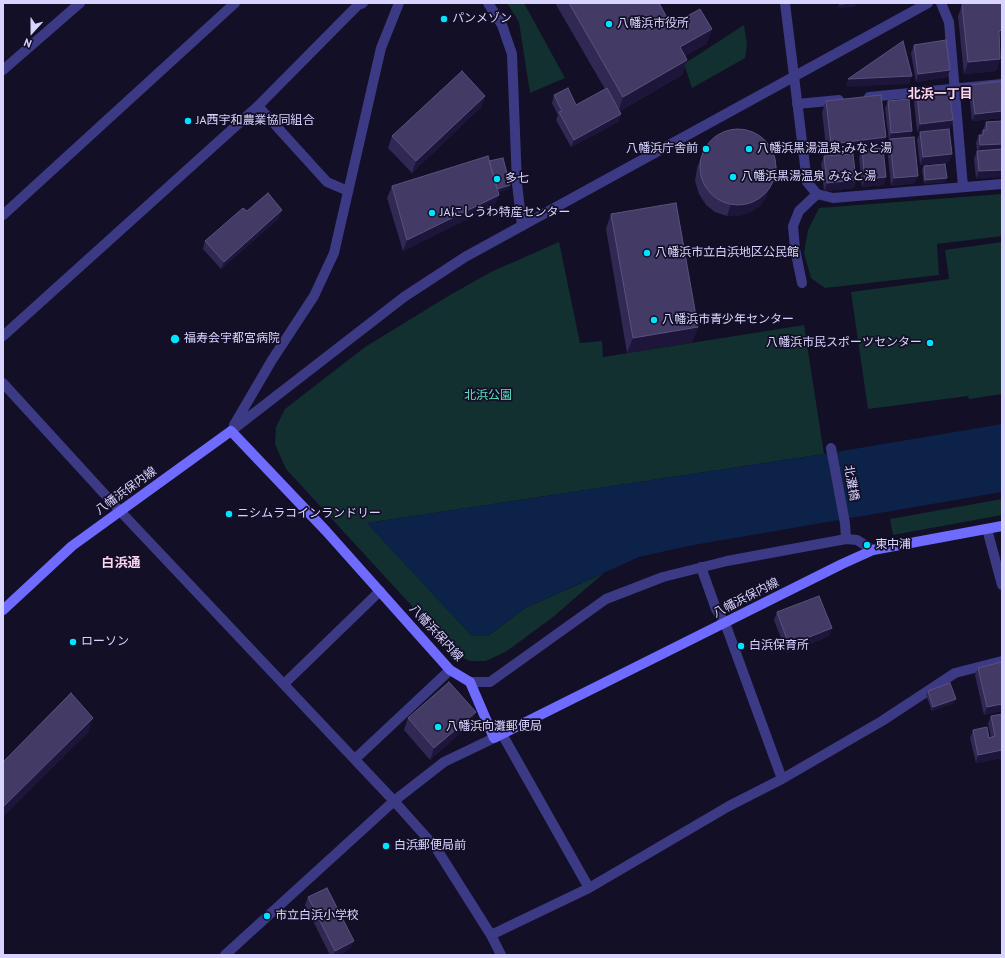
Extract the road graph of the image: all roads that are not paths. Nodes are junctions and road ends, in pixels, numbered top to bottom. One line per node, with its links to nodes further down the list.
1 (80, 3): 9 (street)
2 (235, 3): 19 (street)
3 (363, 3): 14 (street)
4 (399, 3): 17 (street)
5 (488, 3): 20 (street)
6 (785, 3): 10 (street)
7 (928, 3): 10 (street)
8 (941, 3): 12 (street)
9 (3, 70)
10 (794, 76): 13 (street); 20 (street)
11 (1002, 84): 12 (street)
12 (955, 88): 13 (street); 16 (street)
13 (797, 104): 18 (street)
14 (258, 106): 17 (street); 22 (street)
15 (1002, 184): 16 (street)
16 (963, 188): 18 (street)
17 (348, 191): 24 (street)
18 (817, 194): 21 (street)
19 (3, 215)
20 (522, 226): 24 (street)
21 (802, 283)
22 (3, 336)
23 (3, 383): 26 (street)
24 (231, 430): 26 (main road, 八幡浜保内線); 33 (main road, 八幡浜保内線)
25 (832, 448): 29 (street, 北灘橋)
26 (120, 510): 34 (main road, 八幡浜保内線); 39 (street)
27 (1002, 526): 28 (main road, 八幡浜保内線)
28 (987, 529): 30 (main road, 八幡浜保内線); 32 (street)
29 (846, 539): 30 (street); 31 (street)
30 (873, 550): 35 (main road, 八幡浜保内線)
31 (701, 567): 35 (street); 38 (street)
32 (1002, 585)
33 (380, 591): 37 (main road, 八幡浜保内線); 39 (street)
34 (3, 610)
35 (725, 623): 40 (main road, 八幡浜保内線); 42 (street)
36 (1002, 661): 42 (street)
37 (450, 670): 38 (main road, 八幡浜保内線); 41 (street)
38 (470, 682): 40 (main road)
39 (284, 684): 41 (street)
40 (498, 736): 43 (street); 44 (street)
41 (355, 759): 43 (street)
42 (782, 779): 44 (street)
43 (394, 801): 45 (street); 46 (street)
44 (589, 888): 45 (street)
45 (491, 935): 47 (street)
46 (225, 955)
47 (501, 955)

